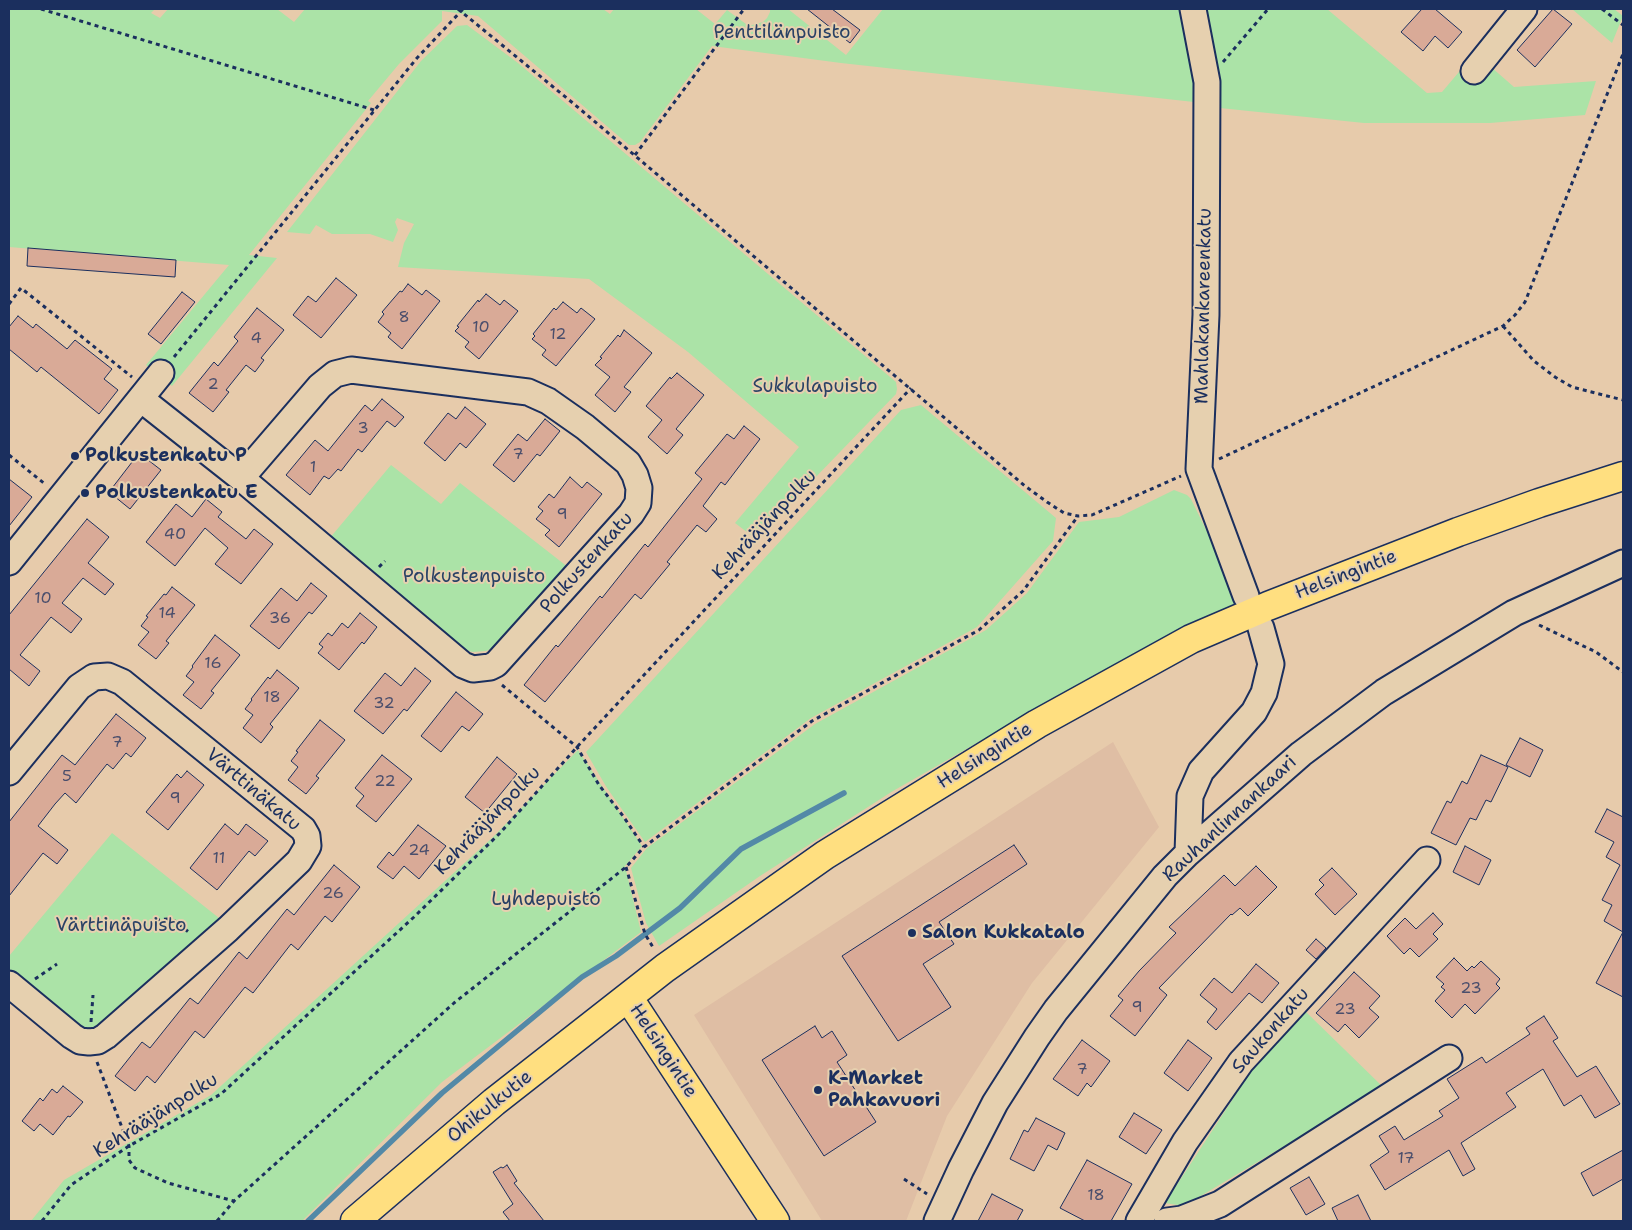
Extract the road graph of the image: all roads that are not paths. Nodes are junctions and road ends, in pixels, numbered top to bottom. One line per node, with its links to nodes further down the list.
1 (1193, 9): 8 (street, Mahlakankareenkatu)
2 (1524, 9): 3 (street)
3 (1474, 71)
4 (1623, 476): 14 (main road, Helsingintie)
5 (241, 478): 5 (street, Polkustenkatu); 6 (street)
6 (9, 562)
7 (1623, 563): 11 (street, Rauhanlinnankaari)
8 (1246, 596)
9 (1260, 628): 11 (street)
10 (9, 772): 13 (street, Värttinäkatu)
11 (1188, 853): 18 (street, Rauhanlinnankaari)
12 (1428, 860): 19 (street, Saukonkatu)
13 (9, 984)
14 (628, 997): 16 (main road, Ohikulkutie); 17 (main road, Helsingintie)
15 (1449, 1058): 20 (street)
16 (355, 1221)
17 (775, 1221)
18 (937, 1221)
19 (1139, 1221)
20 (1167, 1221)

